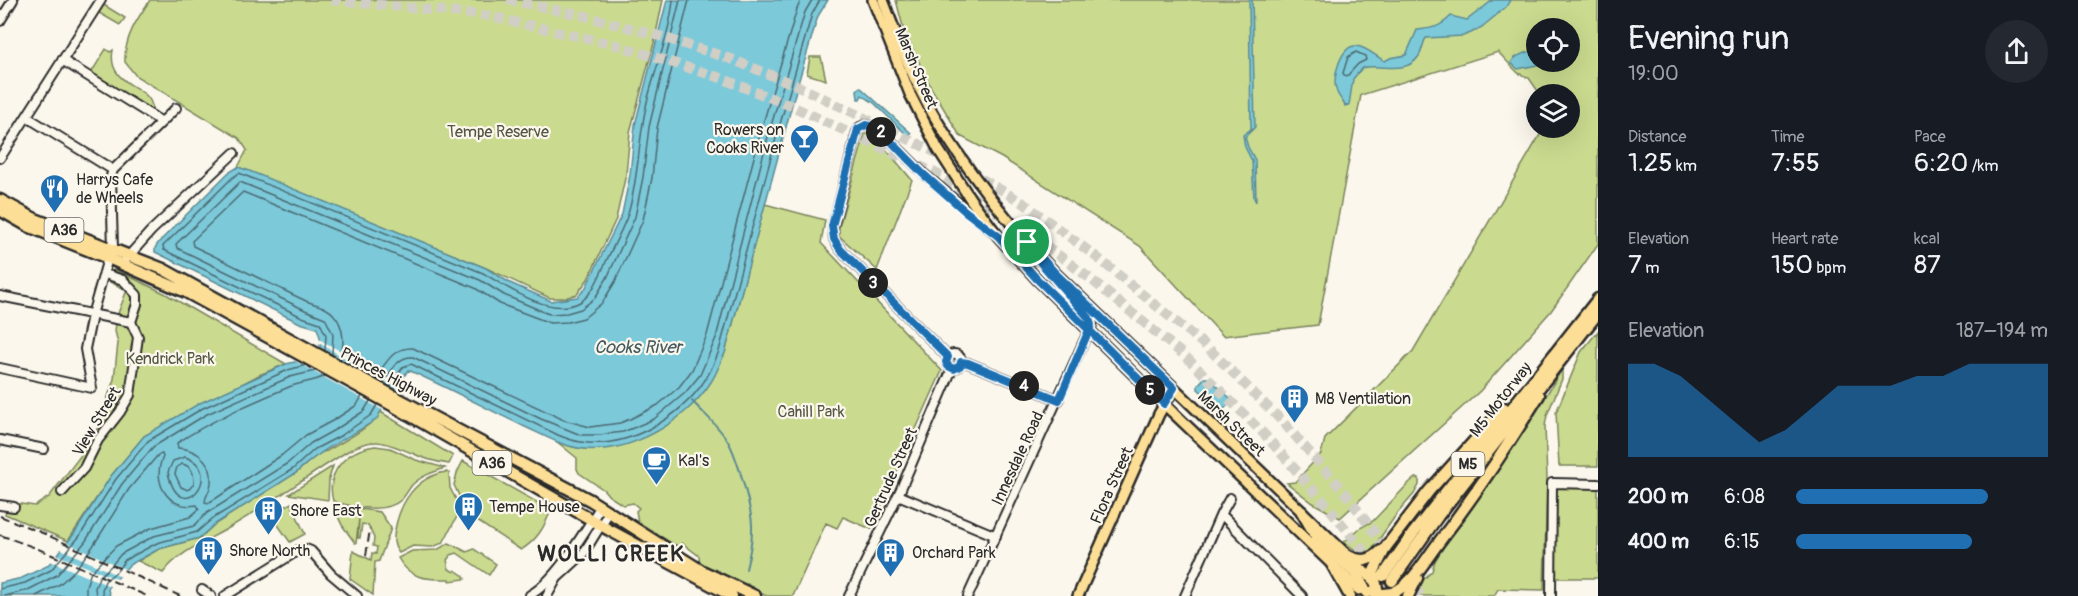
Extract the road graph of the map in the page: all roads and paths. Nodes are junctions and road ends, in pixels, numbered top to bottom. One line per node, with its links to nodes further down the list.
1 (13, 0): 4 (street)
2 (101, 0): 5 (street)
3 (879, 3): 14 (main road, Marsh Street); 15 (main road, Marsh Street)
4 (0, 21)
5 (62, 60): 7 (street); 8 (street)
6 (176, 108): 8 (street)
7 (27, 117): 10 (street); 11 (street)
8 (162, 122): 11 (street)
9 (234, 153): 17 (street)
10 (0, 158)
11 (113, 170): 16 (street)
12 (0, 200): 16 (highway, Princes Highway / A36)
13 (0, 210): 16 (highway, Princes Highway / A36)
14 (998, 236): 25 (main road, Marsh Street); 28 (street, Marsh Street)
15 (1027, 242): 25 (main road); 32 (main road, Marsh Street)
16 (110, 253): 17 (highway, Princes Highway / A36); 18 (highway, Princes Highway / A36); 19 (street)
17 (130, 254): 18 (street); 26 (highway, Princes Highway / A36)
18 (122, 264): 26 (highway, Princes Highway / A36)
19 (105, 273): 23 (street); 24 (street, View Street)
20 (0, 296): 23 (street)
21 (1598, 299): 27 (highway, M5 Motorway / M5)
22 (1598, 313): 27 (highway, M5 Motorway / M5)
23 (92, 315): 24 (street); 30 (street)
24 (130, 322): 39 (street, View Street)
25 (1089, 330): 33 (street, Innesdale Road); 35 (main road, Marsh Street)
26 (298, 349): 34 (highway, Princes Highway / A36)
27 (1558, 356): 50 (highway); 52 (highway); 53 (highway, M5 Motorway / M5)
28 (948, 357): 29 (street); 31 (street)
29 (961, 362): 31 (street); 33 (street)
30 (0, 368)
31 (952, 369): 40 (street, Gertrude Street)
32 (1174, 388): 35 (main road, Flora Street); 45 (main road, Marsh Street)
33 (1059, 400): 48 (street, Innesdale Road)
34 (394, 401): 44 (highway, Princes Highway / A36); 47 (highway, Princes Highway / A36)
35 (1164, 404): 49 (main road, Marsh Street); 66 (main road, Flora Street)
36 (0, 440): 37 (street)
37 (44, 449)
38 (1598, 484): 70 (street)
39 (62, 492)
40 (898, 495): 48 (street); 64 (street, Gertrude Street)
41 (1230, 498): 46 (street)
42 (0, 505): 43 (street)
43 (14, 507)
44 (605, 509): 47 (street); 63 (highway, Princes Highway / A36)
45 (1302, 512): 49 (highway)
46 (1221, 514): 67 (street); 68 (street)
47 (596, 522): 60 (street); 61 (street); 62 (highway, Princes Highway / A36)
48 (996, 536): 65 (street, Innesdale Road)
49 (1317, 538): 51 (highway)
50 (1386, 547): 51 (highway); 53 (highway)
51 (1338, 558): 53 (main road); 55 (highway); 56 (highway)
52 (1425, 562): 56 (highway); 69 (highway)
53 (1383, 579): 56 (highway)
54 (202, 590): 57 (street)
55 (1352, 590): 56 (highway)
56 (1376, 595)
57 (211, 596)
58 (225, 596): 59 (street)
59 (357, 596)
60 (531, 596)
61 (547, 596)
62 (732, 596)
63 (756, 596)
64 (849, 596)
65 (968, 596)
66 (1078, 596)
67 (1185, 596)
68 (1302, 596)
69 (1408, 596)
70 (1551, 596)

